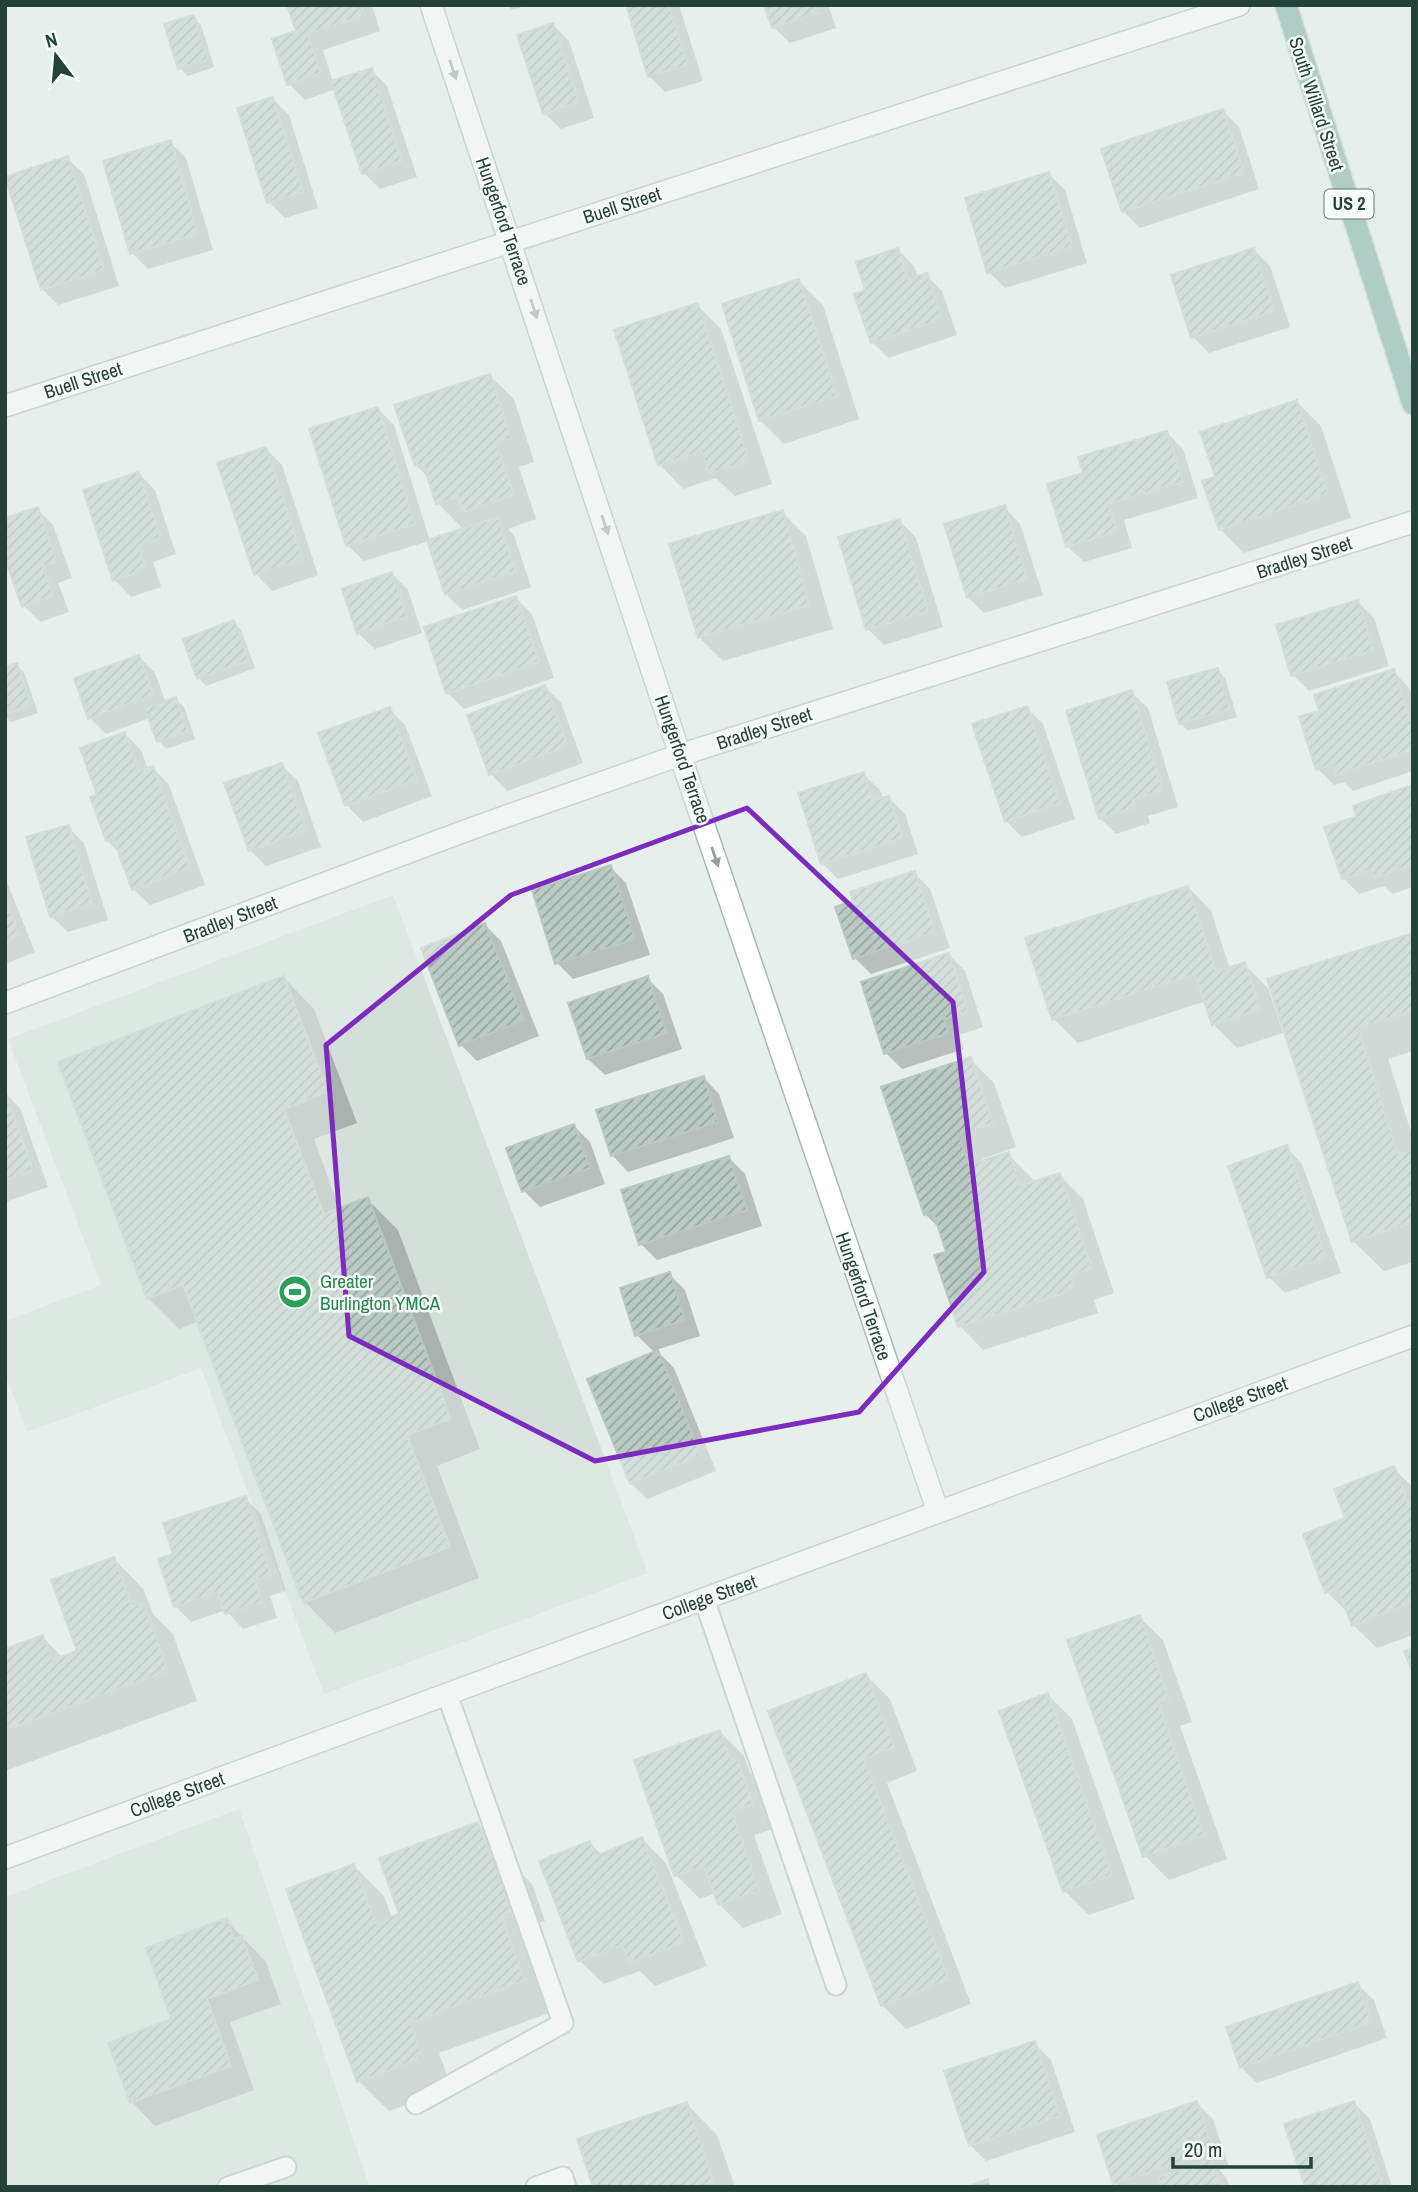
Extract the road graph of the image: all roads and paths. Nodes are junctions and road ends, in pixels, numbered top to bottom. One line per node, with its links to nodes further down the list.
1 (431, 5): 4 (street, Hungerford Terrace, one-way to 4)
2 (1239, 5): 4 (street, Buell Street)
3 (1286, 5): 5 (main road, South Willard Street / US 2)
4 (511, 242): 6 (street, Buell Street); 8 (street, Hungerford Terrace, one-way to 8)
5 (1413, 404)
6 (5, 405)
7 (1413, 522): 8 (street, Bradley Street)
8 (680, 755): 9 (street, Bradley Street); 11 (street, Hungerford Terrace, one-way to 11)
9 (5, 1003)
10 (1413, 1336): 11 (street, College Street)
11 (938, 1512): 12 (street, College Street)
12 (704, 1599): 13 (street, College Street); 15 (lane)
13 (447, 1694): 14 (street, College Street); 16 (lane)
14 (5, 1858)
15 (836, 1985)
16 (416, 2104)
17 (286, 2167): 18 (lane)
18 (228, 2187)
19 (536, 2187): 20 (lane)
20 (566, 2187)

